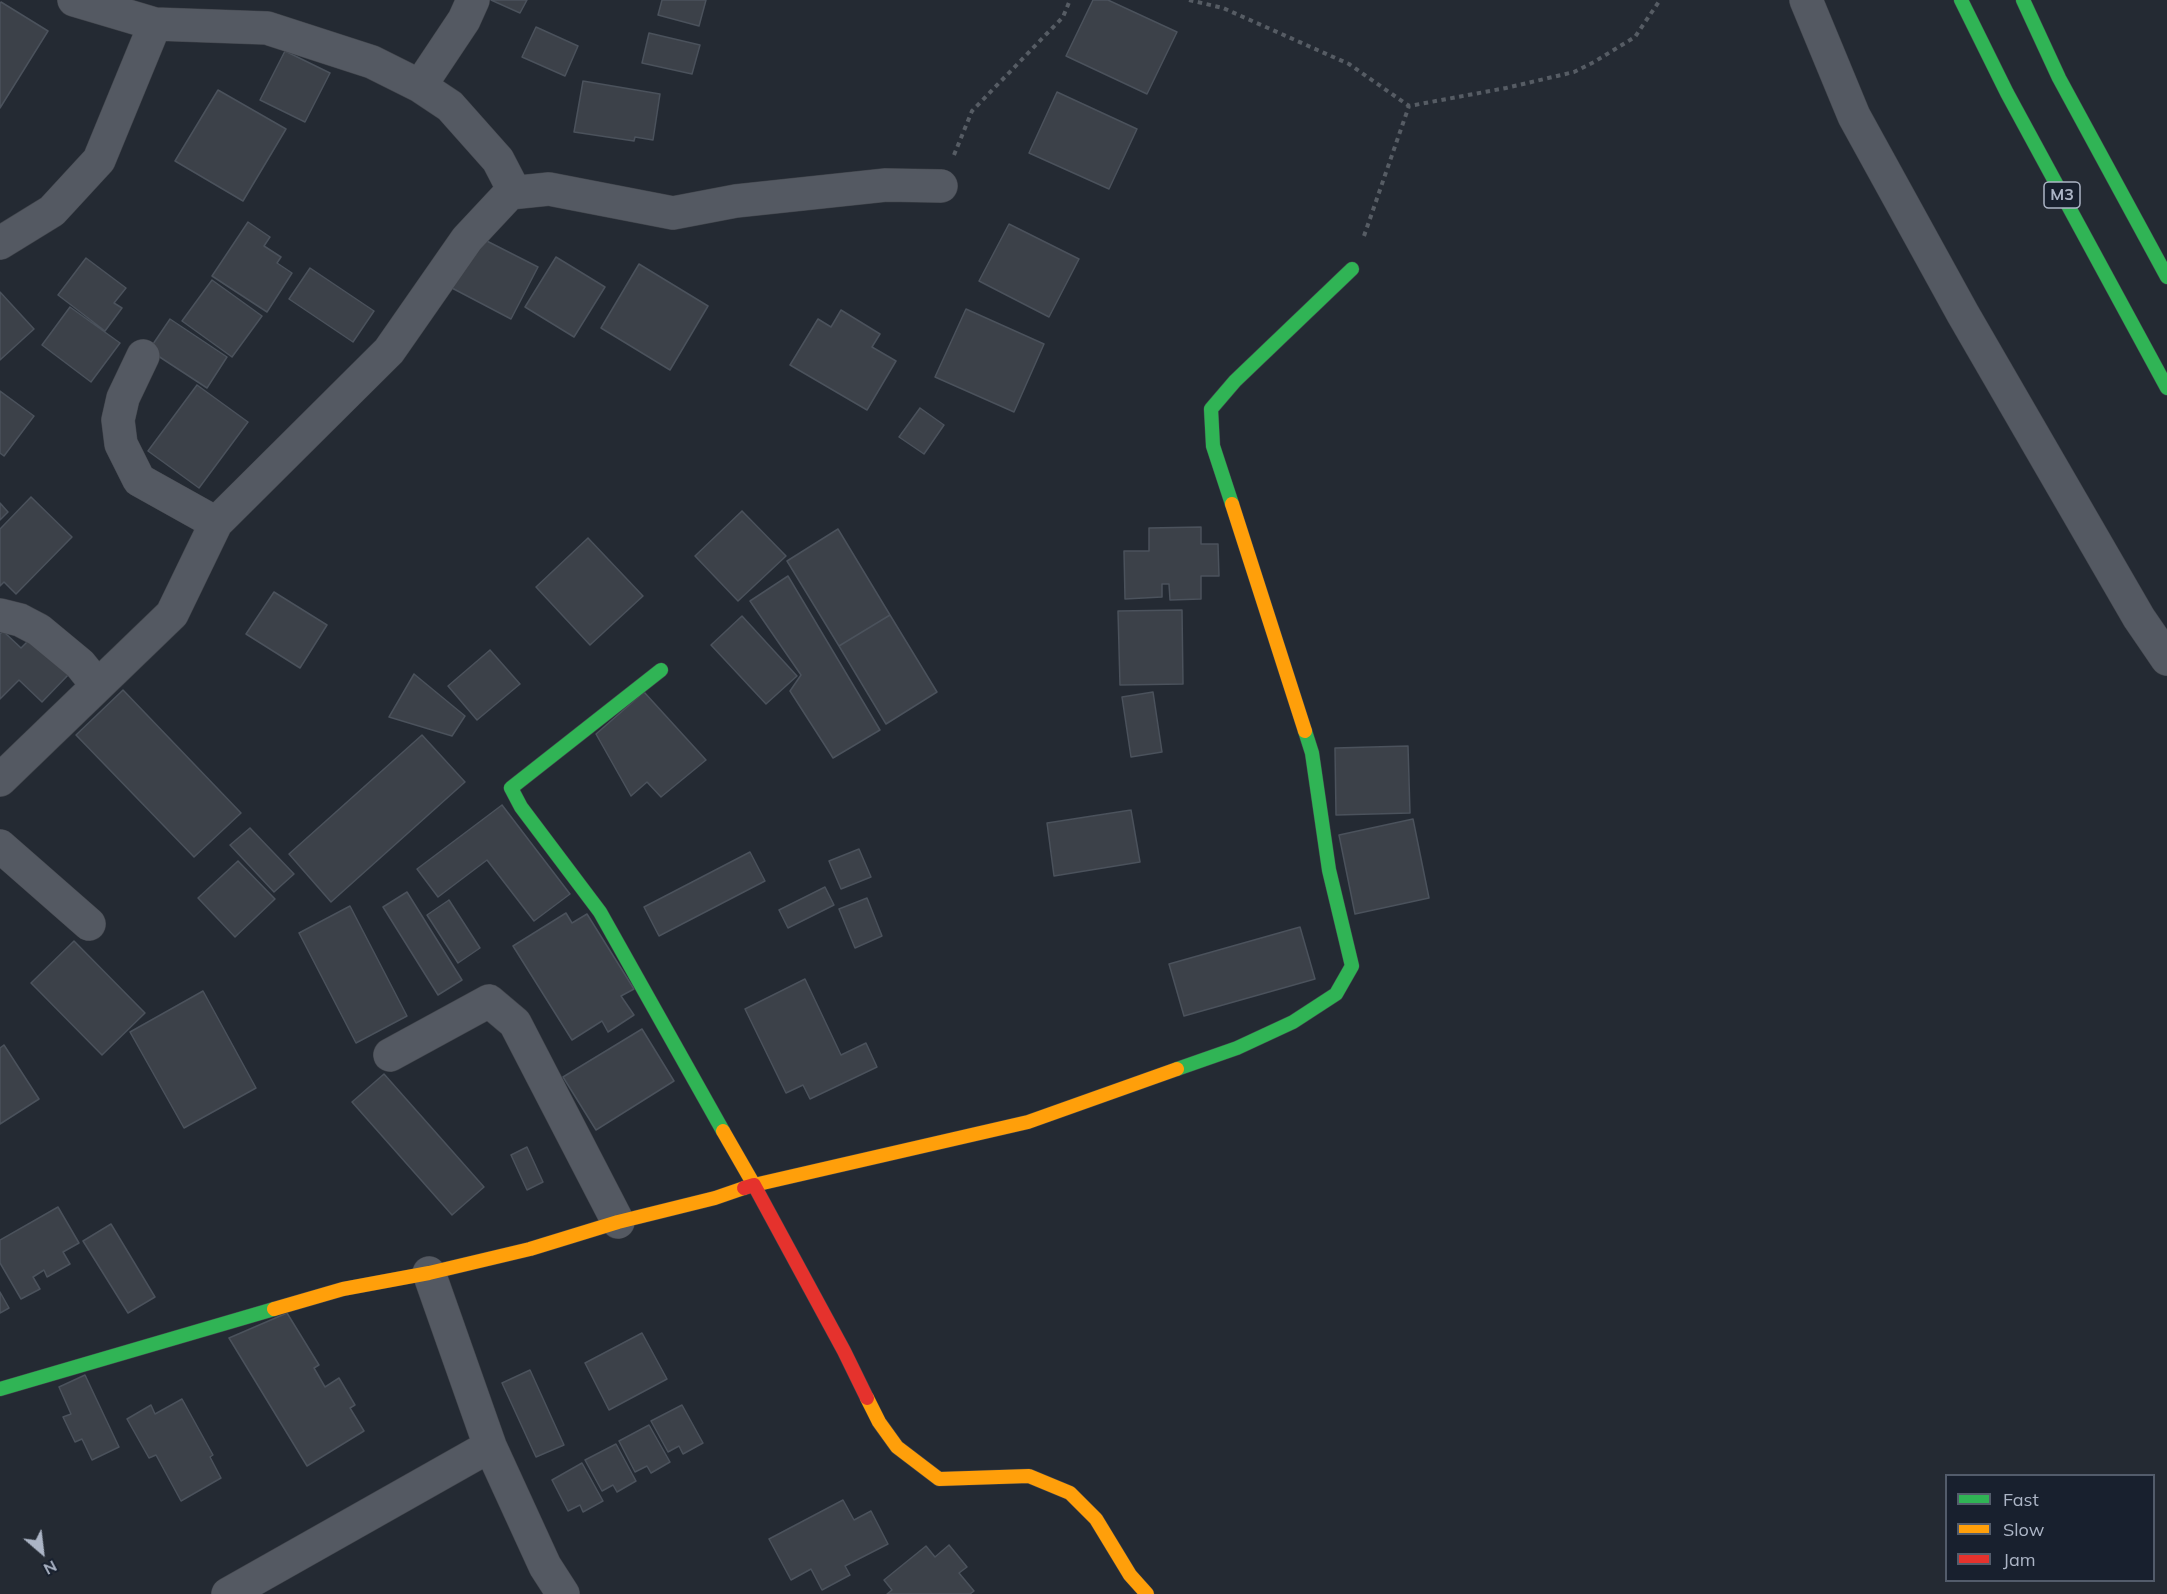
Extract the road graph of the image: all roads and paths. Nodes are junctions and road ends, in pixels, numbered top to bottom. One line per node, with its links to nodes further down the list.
1 (74, 0): 9 (street)
2 (473, 0): 10 (street)
3 (1070, 0): 12 (path)
4 (1189, 0): 11 (path)
5 (1660, 0): 11 (path)
6 (1806, 0): 21 (street)
7 (1961, 0): 18 (main road, M3)
8 (2023, 0): 16 (main road)
9 (155, 24): 10 (street); 14 (street)
10 (420, 86): 13 (street)
11 (1409, 106): 15 (path)
12 (941, 186): 13 (street)
13 (510, 193): 19 (street)
14 (0, 243)
15 (1352, 269): 28 (main road)
16 (2167, 277)
17 (143, 356): 19 (street)
18 (2167, 388)
19 (216, 522): 23 (street)
20 (0, 615): 23 (street)
21 (2167, 659)
22 (661, 670): 28 (main road)
23 (98, 685): 24 (street)
24 (0, 780)
25 (0, 846): 26 (street)
26 (89, 924)
27 (390, 1055): 29 (street)
28 (754, 1185): 29 (main road); 35 (main road)
29 (618, 1222): 30 (main road)
30 (429, 1273): 31 (main road); 32 (street)
31 (0, 1389)
32 (490, 1446): 33 (street); 34 (street)
33 (228, 1594)
34 (563, 1594)
35 (1147, 1594)

